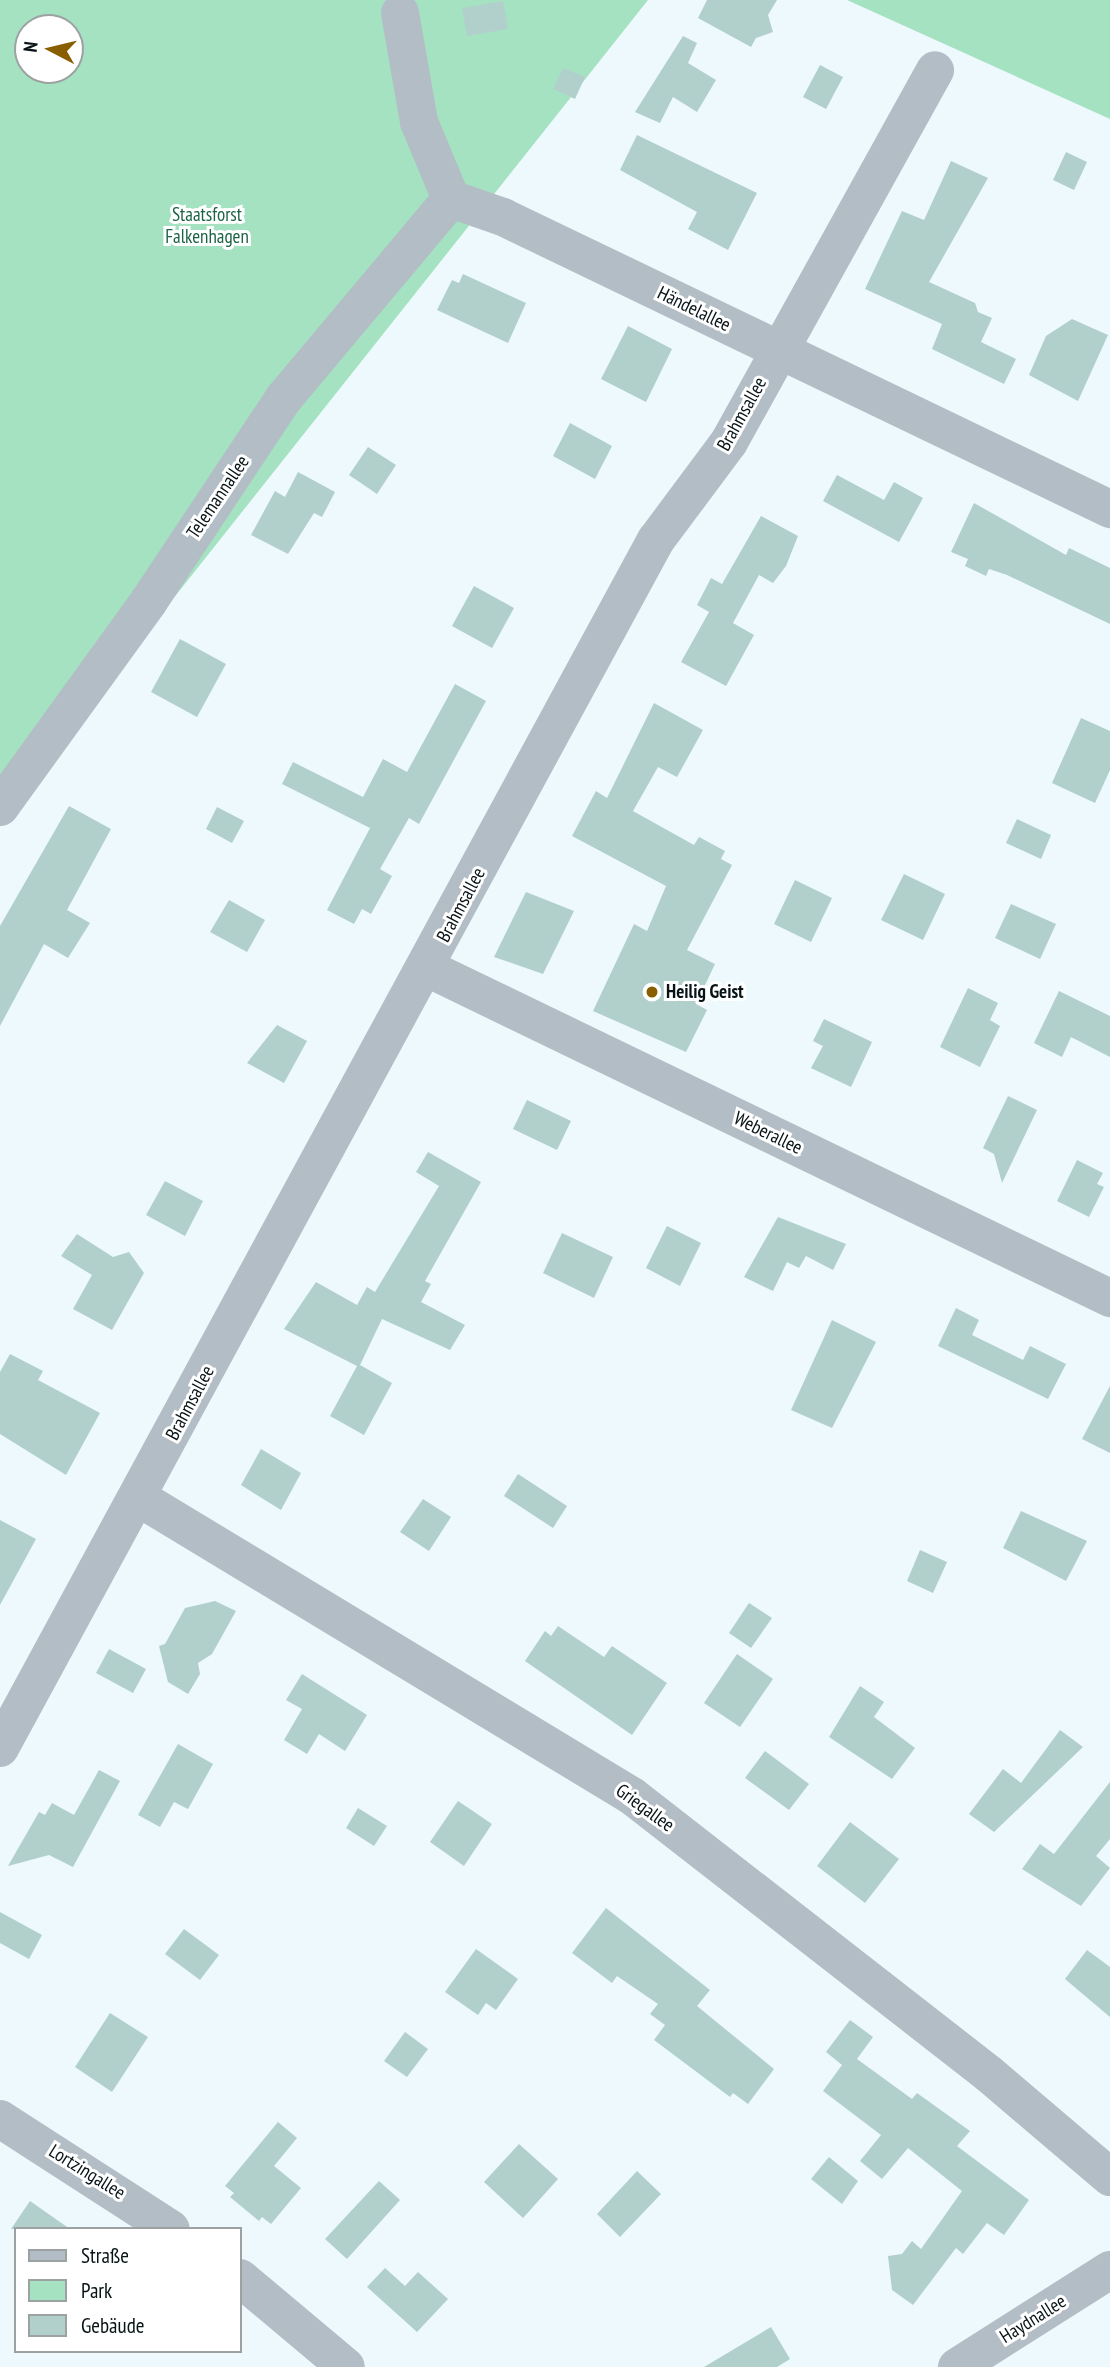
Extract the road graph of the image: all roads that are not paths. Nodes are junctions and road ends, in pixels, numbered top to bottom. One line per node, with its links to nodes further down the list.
1 (400, 13): 3 (street)
2 (935, 70): 4 (street, Brahmsallee)
3 (451, 199): 4 (street, Händelallee); 6 (street, Telemannallee)
4 (778, 350): 5 (street, Händelallee); 7 (street, Brahmsallee)
5 (1110, 509)
6 (0, 807)
7 (427, 968): 8 (street, Weberallee); 9 (street, Brahmsallee)
8 (1110, 1298)
9 (139, 1498): 10 (street, Brahmsallee); 12 (street, Griegallee)
10 (0, 1748)
11 (0, 2119): 13 (street, Lortzingallee)
12 (1110, 2177)
13 (168, 2227)
14 (1110, 2270): 17 (street, Haydnallee)
15 (242, 2280): 16 (street)
16 (346, 2367)
17 (957, 2367)

